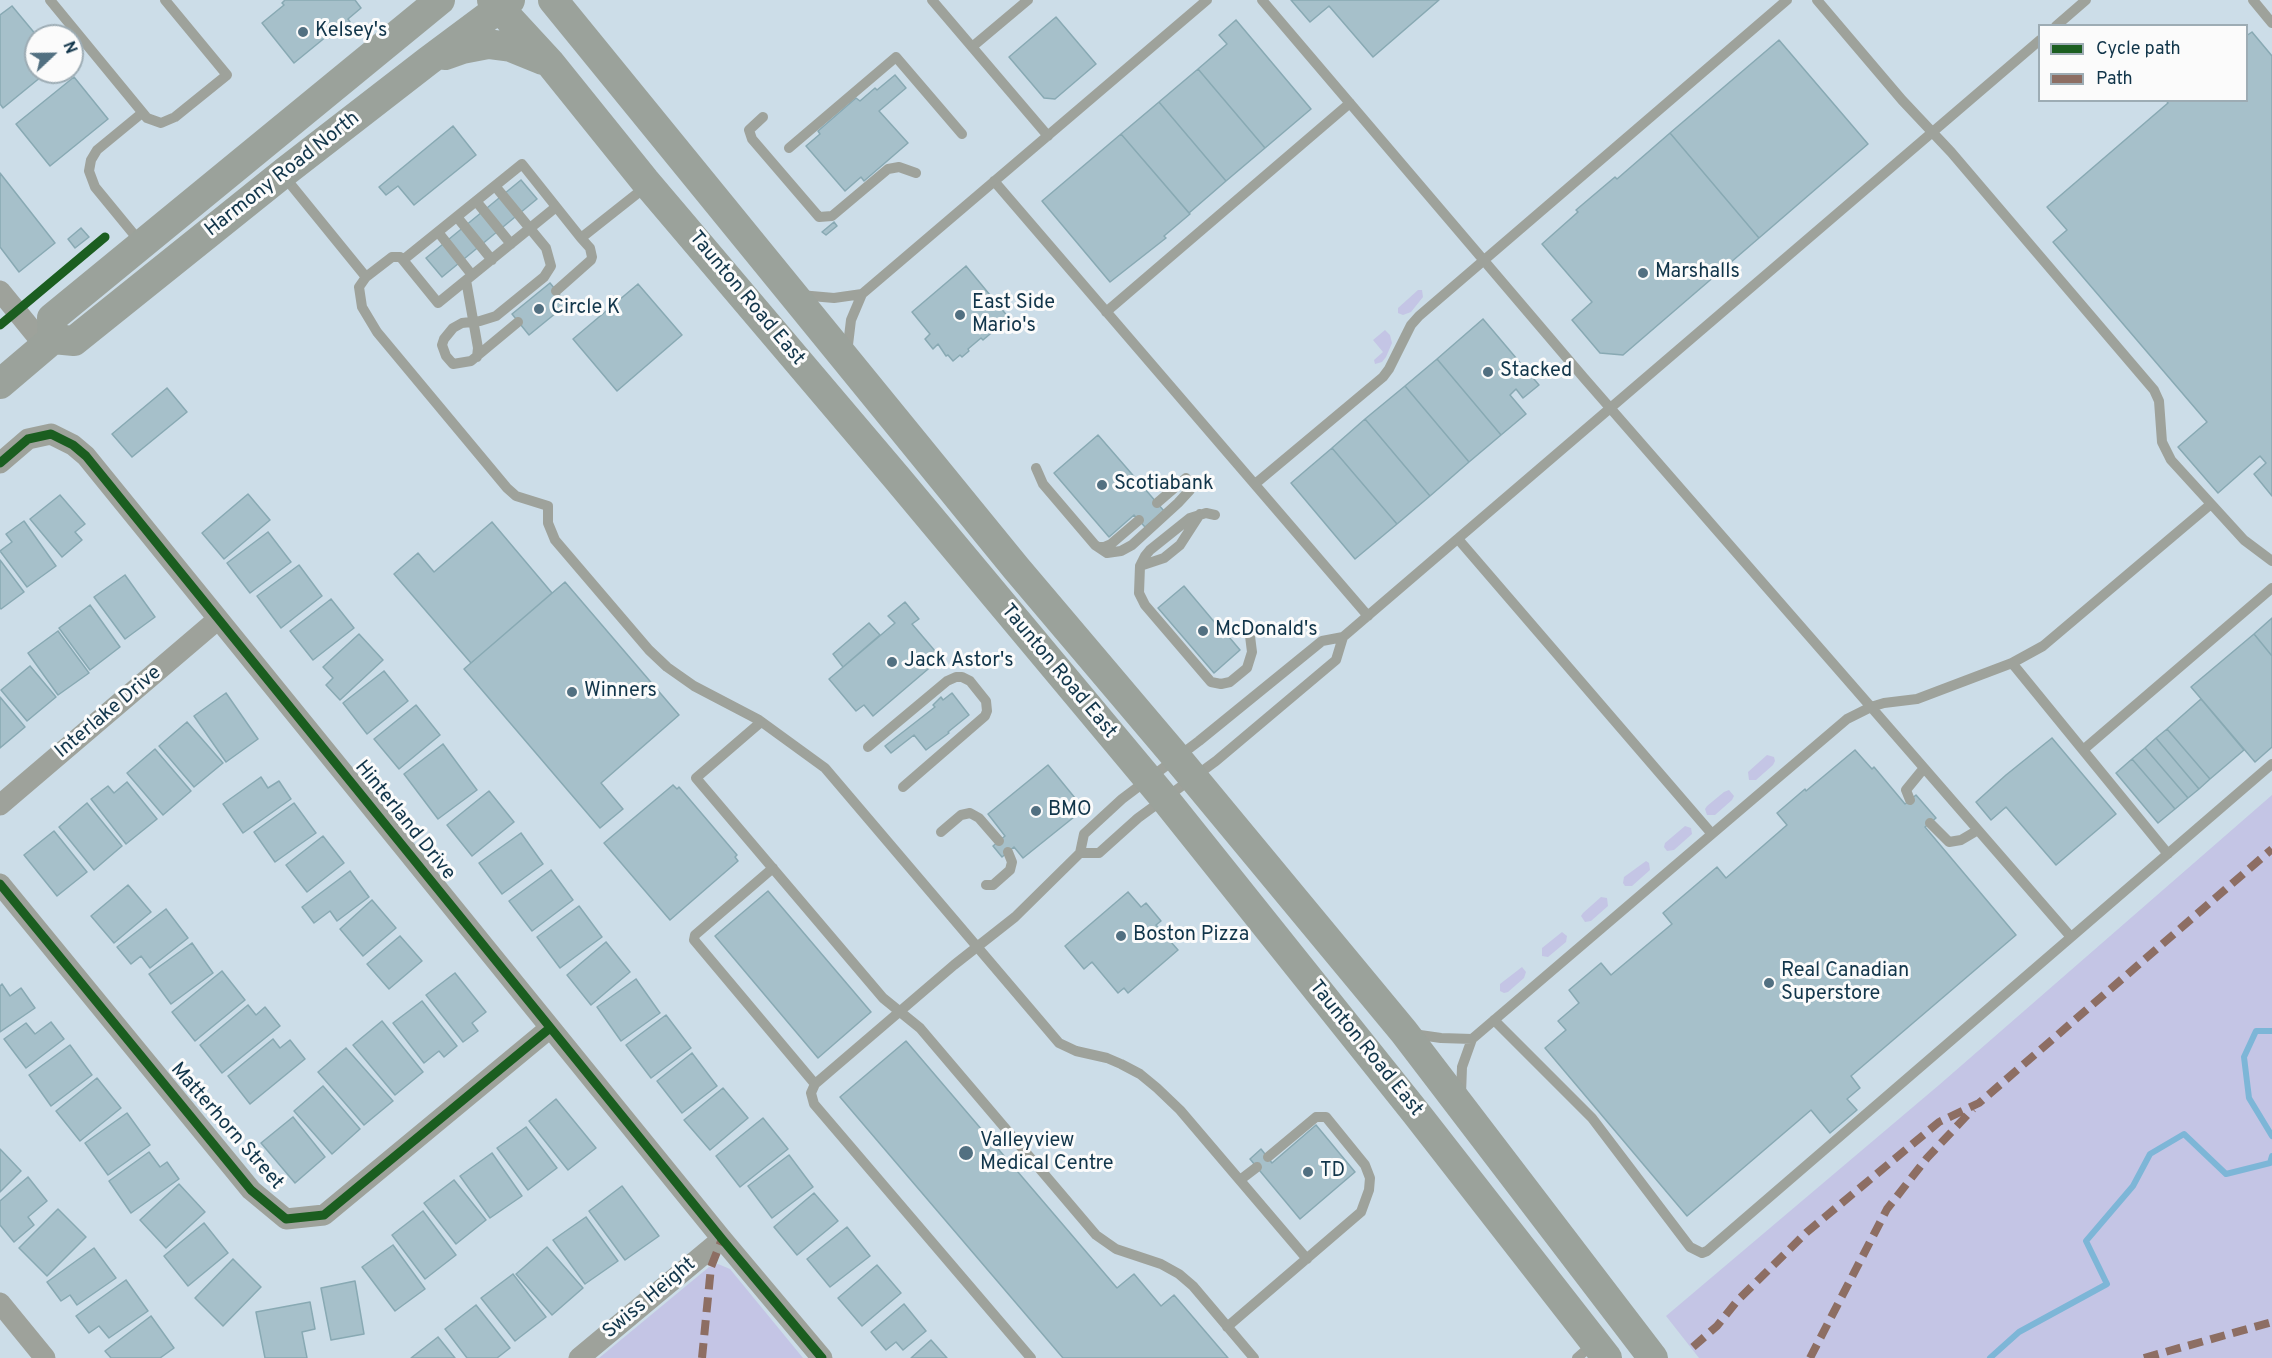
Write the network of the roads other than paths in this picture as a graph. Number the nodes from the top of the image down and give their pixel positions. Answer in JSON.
{"nodes":[{"id":1,"x":50,"y":0,"type":"edge"},
{"id":2,"x":165,"y":0,"type":"edge"},
{"id":3,"x":414,"y":0,"type":"edge"},
{"id":4,"x":440,"y":0,"type":"edge"},
{"id":5,"x":553,"y":0,"type":"edge"},
{"id":6,"x":581,"y":0,"type":"edge"},
{"id":7,"x":933,"y":0,"type":"edge"},
{"id":8,"x":1028,"y":0,"type":"edge"},
{"id":9,"x":1207,"y":0,"type":"edge"},
{"id":10,"x":1262,"y":0,"type":"edge"},
{"id":11,"x":1787,"y":0,"type":"edge"},
{"id":12,"x":1817,"y":0,"type":"edge"},
{"id":13,"x":2086,"y":0,"type":"edge"},
{"id":14,"x":2253,"y":0,"type":"edge"},
{"id":15,"x":500,"y":3,"type":"edge"},
{"id":16,"x":2272,"y":23,"type":"edge"},
{"id":17,"x":2058,"y":24,"type":"edge"},
{"id":18,"x":400,"y":34,"type":"junction"},
{"id":19,"x":2038,"y":42,"type":"edge"},
{"id":20,"x":972,"y":47,"type":"junction"},
{"id":21,"x":601,"y":58,"type":"junction"},
{"id":22,"x":428,"y":61,"type":"junction"},
{"id":23,"x":550,"y":63,"type":"junction"},
{"id":24,"x":1350,"y":103,"type":"junction"},
{"id":25,"x":142,"y":113,"type":"junction"},
{"id":26,"x":763,"y":117,"type":"dead end"},
{"id":27,"x":1932,"y":132,"type":"junction"},
{"id":28,"x":962,"y":134,"type":"dead end"},
{"id":29,"x":1048,"y":136,"type":"junction"},
{"id":30,"x":789,"y":148,"type":"dead end"},
{"id":31,"x":916,"y":173,"type":"dead end"},
{"id":32,"x":283,"y":174,"type":"junction"},
{"id":33,"x":994,"y":181,"type":"junction"},
{"id":34,"x":648,"y":184,"type":"junction"},
{"id":35,"x":495,"y":186,"type":"junction"},
{"id":36,"x":476,"y":201,"type":"junction"},
{"id":37,"x":556,"y":207,"type":"junction"},
{"id":38,"x":457,"y":217,"type":"junction"},
{"id":39,"x":530,"y":229,"type":"junction"},
{"id":40,"x":438,"y":232,"type":"junction"},
{"id":41,"x":581,"y":238,"type":"junction"},
{"id":42,"x":142,"y":244,"type":"junction"},
{"id":43,"x":511,"y":244,"type":"junction"},
{"id":44,"x":1483,"y":259,"type":"junction"},
{"id":45,"x":403,"y":260,"type":"junction"},
{"id":46,"x":492,"y":260,"type":"junction"},
{"id":47,"x":366,"y":277,"type":"junction"},
{"id":48,"x":469,"y":278,"type":"junction"},
{"id":49,"x":0,"y":291,"type":"edge"},
{"id":50,"x":556,"y":291,"type":"dead end"},
{"id":51,"x":794,"y":294,"type":"junction"},
{"id":52,"x":862,"y":294,"type":"junction"},
{"id":53,"x":1106,"y":312,"type":"junction"},
{"id":54,"x":473,"y":321,"type":"junction"},
{"id":55,"x":518,"y":322,"type":"dead end"},
{"id":56,"x":49,"y":343,"type":"junction"},
{"id":57,"x":477,"y":357,"type":"junction"},
{"id":58,"x":847,"y":359,"type":"junction"},
{"id":59,"x":0,"y":384,"type":"edge"},
{"id":60,"x":1611,"y":408,"type":"junction"},
{"id":61,"x":0,"y":463,"type":"edge"},
{"id":62,"x":1036,"y":468,"type":"dead end"},
{"id":63,"x":1255,"y":484,"type":"junction"},
{"id":64,"x":1158,"y":503,"type":"dead end"},
{"id":65,"x":2211,"y":504,"type":"junction"},
{"id":66,"x":1215,"y":515,"type":"dead end"},
{"id":67,"x":1139,"y":520,"type":"dead end"},
{"id":68,"x":1458,"y":539,"type":"junction"},
{"id":69,"x":1098,"y":547,"type":"junction"},
{"id":70,"x":2272,"y":561,"type":"edge"},
{"id":71,"x":2272,"y":588,"type":"edge"},
{"id":72,"x":1368,"y":616,"type":"junction"},
{"id":73,"x":218,"y":620,"type":"junction"},
{"id":74,"x":1250,"y":636,"type":"dead end"},
{"id":75,"x":1343,"y":637,"type":"junction"},
{"id":76,"x":2012,"y":663,"type":"junction"},
{"id":77,"x":1871,"y":707,"type":"junction"},
{"id":78,"x":761,"y":723,"type":"junction"},
{"id":79,"x":868,"y":747,"type":"dead end"},
{"id":80,"x":2083,"y":750,"type":"junction"},
{"id":81,"x":2272,"y":764,"type":"edge"},
{"id":82,"x":1186,"y":768,"type":"junction"},
{"id":83,"x":1924,"y":768,"type":"junction"},
{"id":84,"x":903,"y":787,"type":"dead end"},
{"id":85,"x":1156,"y":789,"type":"junction"},
{"id":86,"x":1910,"y":800,"type":"dead end"},
{"id":87,"x":0,"y":805,"type":"edge"},
{"id":88,"x":1930,"y":823,"type":"dead end"},
{"id":89,"x":1978,"y":830,"type":"junction"},
{"id":90,"x":941,"y":832,"type":"dead end"},
{"id":91,"x":1712,"y":834,"type":"junction"},
{"id":92,"x":999,"y":841,"type":"dead end"},
{"id":93,"x":1008,"y":852,"type":"dead end"},
{"id":94,"x":1080,"y":853,"type":"junction"},
{"id":95,"x":2168,"y":854,"type":"junction"},
{"id":96,"x":773,"y":868,"type":"junction"},
{"id":97,"x":0,"y":884,"type":"edge"},
{"id":98,"x":986,"y":885,"type":"dead end"},
{"id":99,"x":2071,"y":937,"type":"junction"},
{"id":100,"x":977,"y":948,"type":"junction"},
{"id":101,"x":900,"y":1011,"type":"junction"},
{"id":102,"x":1494,"y":1020,"type":"junction"},
{"id":103,"x":550,"y":1028,"type":"junction"},
{"id":104,"x":1404,"y":1032,"type":"junction"},
{"id":105,"x":1472,"y":1039,"type":"junction"},
{"id":106,"x":815,"y":1084,"type":"junction"},
{"id":107,"x":1462,"y":1111,"type":"junction"},
{"id":108,"x":1268,"y":1157,"type":"dead end"},
{"id":109,"x":1257,"y":1167,"type":"dead end"},
{"id":110,"x":1240,"y":1180,"type":"junction"},
{"id":111,"x":722,"y":1239,"type":"junction"},
{"id":112,"x":1307,"y":1259,"type":"junction"},
{"id":113,"x":0,"y":1303,"type":"edge"},
{"id":114,"x":1227,"y":1327,"type":"junction"},
{"id":115,"x":1593,"y":1353,"type":"edge"},
{"id":116,"x":45,"y":1358,"type":"edge"},
{"id":117,"x":579,"y":1358,"type":"edge"},
{"id":118,"x":822,"y":1358,"type":"edge"},
{"id":119,"x":1031,"y":1358,"type":"edge"},
{"id":120,"x":1254,"y":1358,"type":"edge"},
{"id":121,"x":1653,"y":1358,"type":"edge"}],
"edges":[{"from":1,"to":25,"type":"lane"},
{"from":2,"to":25,"type":"lane"},
{"from":3,"to":18,"type":"main road"},
{"from":4,"to":18,"type":"main road","name":"Harmony Road North"},
{"from":5,"to":21,"type":"main road","name":"Taunton Road East"},
{"from":6,"to":21,"type":"main road"},
{"from":7,"to":20,"type":"lane"},
{"from":8,"to":20,"type":"lane"},
{"from":9,"to":29,"type":"lane"},
{"from":10,"to":24,"type":"lane"},
{"from":11,"to":44,"type":"lane"},
{"from":12,"to":27,"type":"lane"},
{"from":13,"to":17,"type":"lane"},
{"from":14,"to":16,"type":"lane"},
{"from":15,"to":22,"type":"main road","name":"Harmony Road North"},
{"from":15,"to":23,"type":"main road","name":"Taunton Road East"},
{"from":18,"to":42,"type":"main road","name":"Harmony Road North"},
{"from":19,"to":27,"type":"lane"},
{"from":20,"to":29,"type":"lane"},
{"from":21,"to":51,"type":"main road","name":"Taunton Road East"},
{"from":22,"to":23,"type":"main road"},
{"from":22,"to":32,"type":"main road","name":"Harmony Road North"},
{"from":23,"to":34,"type":"main road","name":"Taunton Road East"},
{"from":24,"to":44,"type":"lane"},
{"from":24,"to":53,"type":"lane"},
{"from":25,"to":42,"type":"lane"},
{"from":26,"to":31,"type":"lane"},
{"from":27,"to":60,"type":"lane"},
{"from":27,"to":65,"type":"lane"},
{"from":28,"to":30,"type":"lane"},
{"from":29,"to":33,"type":"lane"},
{"from":32,"to":47,"type":"lane"},
{"from":32,"to":56,"type":"main road","name":"Harmony Road North"},
{"from":33,"to":52,"type":"lane"},
{"from":33,"to":53,"type":"lane"},
{"from":34,"to":41,"type":"lane"},
{"from":34,"to":85,"type":"main road","name":"Taunton Road East"},
{"from":35,"to":36,"type":"lane"},
{"from":35,"to":37,"type":"lane"},
{"from":35,"to":39,"type":"lane"},
{"from":36,"to":38,"type":"lane"},
{"from":36,"to":43,"type":"lane"},
{"from":37,"to":39,"type":"lane"},
{"from":37,"to":41,"type":"lane"},
{"from":38,"to":40,"type":"lane"},
{"from":38,"to":46,"type":"lane"},
{"from":39,"to":43,"type":"lane"},
{"from":39,"to":54,"type":"lane"},
{"from":40,"to":45,"type":"lane"},
{"from":40,"to":48,"type":"lane"},
{"from":41,"to":50,"type":"lane"},
{"from":42,"to":56,"type":"main road","name":"Harmony Road North"},
{"from":43,"to":46,"type":"lane"},
{"from":44,"to":60,"type":"lane"},
{"from":44,"to":63,"type":"lane"},
{"from":45,"to":47,"type":"lane"},
{"from":45,"to":48,"type":"lane"},
{"from":46,"to":48,"type":"lane"},
{"from":47,"to":78,"type":"lane"},
{"from":48,"to":54,"type":"lane"},
{"from":49,"to":56,"type":"street"},
{"from":51,"to":52,"type":"lane"},
{"from":51,"to":58,"type":"main road","name":"Taunton Road East"},
{"from":52,"to":58,"type":"lane"},
{"from":53,"to":63,"type":"lane"},
{"from":54,"to":57,"type":"lane"},
{"from":54,"to":57,"type":"lane"},
{"from":55,"to":57,"type":"lane"},
{"from":56,"to":59,"type":"main road"},
{"from":58,"to":82,"type":"main road","name":"Taunton Road East"},
{"from":60,"to":68,"type":"lane"},
{"from":60,"to":77,"type":"lane"},
{"from":61,"to":73,"type":"street","name":"Hinterland Drive"},
{"from":62,"to":69,"type":"lane"},
{"from":63,"to":72,"type":"lane"},
{"from":64,"to":69,"type":"lane"},
{"from":65,"to":70,"type":"lane"},
{"from":65,"to":76,"type":"lane"},
{"from":66,"to":74,"type":"lane"},
{"from":67,"to":69,"type":"lane"},
{"from":68,"to":72,"type":"lane"},
{"from":68,"to":91,"type":"lane"},
{"from":71,"to":80,"type":"lane"},
{"from":72,"to":75,"type":"lane"},
{"from":73,"to":87,"type":"street","name":"Interlake Drive"},
{"from":73,"to":103,"type":"street","name":"Hinterland Drive"},
{"from":75,"to":82,"type":"lane"},
{"from":75,"to":82,"type":"lane"},
{"from":76,"to":77,"type":"lane"},
{"from":76,"to":80,"type":"lane"},
{"from":77,"to":83,"type":"lane"},
{"from":77,"to":91,"type":"lane"},
{"from":78,"to":96,"type":"lane"},
{"from":78,"to":100,"type":"lane"},
{"from":79,"to":84,"type":"lane"},
{"from":80,"to":95,"type":"lane"},
{"from":81,"to":95,"type":"lane"},
{"from":82,"to":85,"type":"lane"},
{"from":82,"to":85,"type":"lane"},
{"from":82,"to":104,"type":"main road","name":"Taunton Road East"},
{"from":83,"to":86,"type":"lane"},
{"from":83,"to":89,"type":"lane"},
{"from":85,"to":94,"type":"lane"},
{"from":85,"to":94,"type":"lane"},
{"from":85,"to":115,"type":"main road","name":"Taunton Road East"},
{"from":88,"to":89,"type":"lane"},
{"from":89,"to":99,"type":"lane"},
{"from":90,"to":92,"type":"lane"},
{"from":91,"to":102,"type":"lane"},
{"from":93,"to":98,"type":"lane"},
{"from":94,"to":100,"type":"lane"},
{"from":95,"to":99,"type":"lane"},
{"from":96,"to":101,"type":"lane"},
{"from":96,"to":106,"type":"lane"},
{"from":97,"to":103,"type":"street","name":"Matterhorn Street"},
{"from":99,"to":102,"type":"lane"},
{"from":100,"to":101,"type":"lane"},
{"from":100,"to":110,"type":"lane"},
{"from":101,"to":106,"type":"lane"},
{"from":101,"to":114,"type":"lane"},
{"from":102,"to":105,"type":"lane"},
{"from":103,"to":111,"type":"street","name":"Hinterland Drive"},
{"from":104,"to":105,"type":"lane"},
{"from":104,"to":107,"type":"main road","name":"Taunton Road East"},
{"from":105,"to":107,"type":"lane"},
{"from":106,"to":119,"type":"lane"},
{"from":107,"to":121,"type":"main road","name":"Taunton Road East"},
{"from":108,"to":112,"type":"lane"},
{"from":109,"to":110,"type":"lane"},
{"from":110,"to":112,"type":"lane"},
{"from":111,"to":117,"type":"street","name":"Swiss Height"},
{"from":111,"to":118,"type":"street","name":"Hinterland Drive"},
{"from":112,"to":114,"type":"lane"},
{"from":113,"to":116,"type":"street"},
{"from":114,"to":120,"type":"lane"}]}
